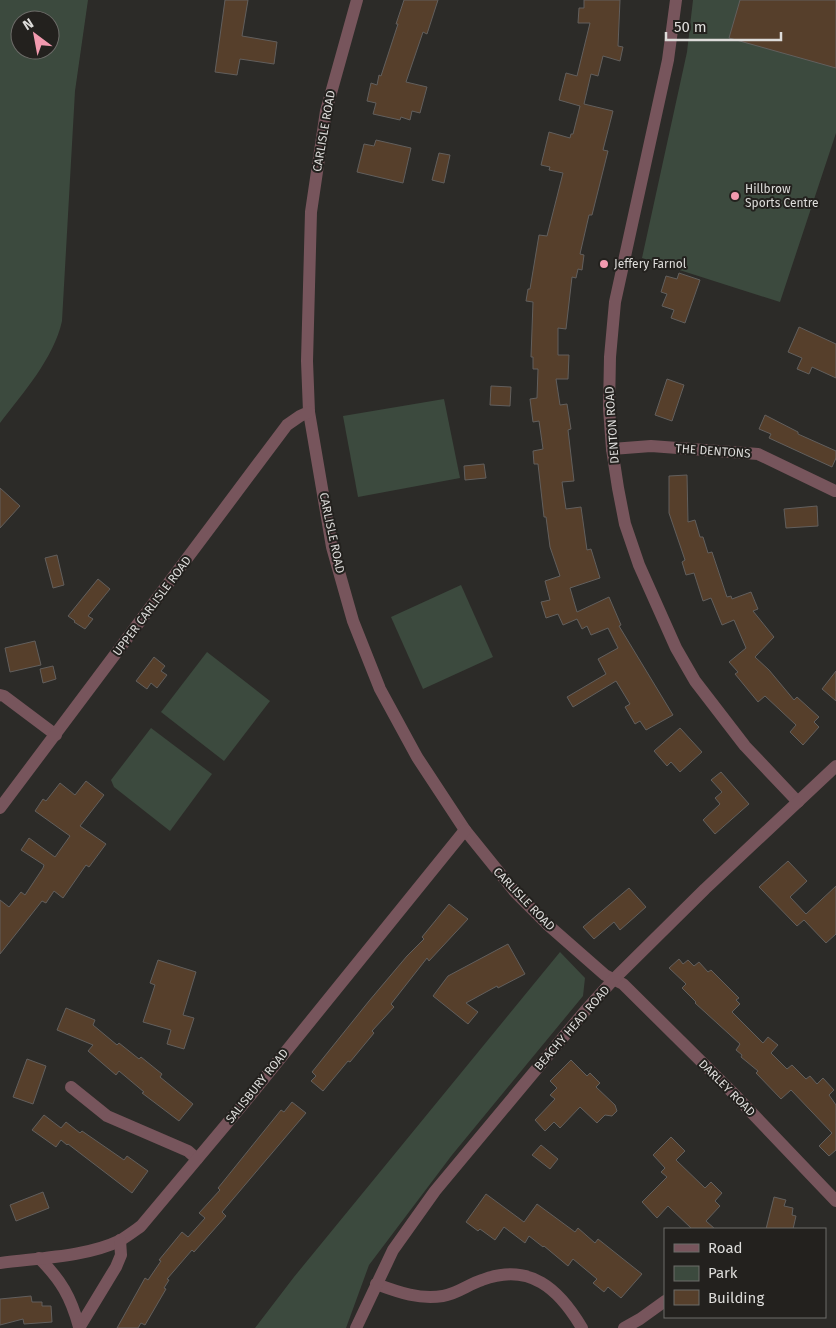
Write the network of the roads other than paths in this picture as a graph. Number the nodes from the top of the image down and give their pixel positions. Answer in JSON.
{"nodes":[{"id":1,"x":357,"y":0,"type":"edge"},
{"id":2,"x":676,"y":0,"type":"edge"},
{"id":3,"x":309,"y":412,"type":"junction"},
{"id":4,"x":612,"y":449,"type":"junction"},
{"id":5,"x":836,"y":494,"type":"edge"},
{"id":6,"x":0,"y":695,"type":"edge"},
{"id":7,"x":56,"y":735,"type":"junction"},
{"id":8,"x":836,"y":766,"type":"edge"},
{"id":9,"x":798,"y":802,"type":"junction"},
{"id":10,"x":0,"y":808,"type":"edge"},
{"id":11,"x":465,"y":830,"type":"junction"},
{"id":12,"x":613,"y":980,"type":"junction"},
{"id":13,"x":71,"y":1087,"type":"dead end"},
{"id":14,"x":197,"y":1159,"type":"junction"},
{"id":15,"x":836,"y":1201,"type":"edge"},
{"id":16,"x":120,"y":1240,"type":"junction"},
{"id":17,"x":39,"y":1258,"type":"junction"},
{"id":18,"x":0,"y":1263,"type":"edge"},
{"id":19,"x":376,"y":1284,"type":"junction"},
{"id":20,"x":664,"y":1303,"type":"edge"},
{"id":21,"x":79,"y":1328,"type":"edge"},
{"id":22,"x":356,"y":1328,"type":"edge"},
{"id":23,"x":582,"y":1328,"type":"edge"},
{"id":24,"x":624,"y":1328,"type":"edge"}],
"edges":[{"from":1,"to":3,"type":"street","name":"CARLISLE ROAD"},
{"from":2,"to":4,"type":"street","name":"DENTON ROAD"},
{"from":3,"to":7,"type":"street","name":"UPPER CARLISLE ROAD"},
{"from":3,"to":11,"type":"street","name":"CARLISLE ROAD"},
{"from":4,"to":5,"type":"street","name":"THE DENTONS"},
{"from":4,"to":9,"type":"street","name":"DENTON ROAD"},
{"from":6,"to":7,"type":"street"},
{"from":7,"to":10,"type":"street","name":"UPPER CARLISLE ROAD"},
{"from":8,"to":9,"type":"street","name":"BEACHY HEAD ROAD"},
{"from":9,"to":12,"type":"street","name":"BEACHY HEAD ROAD"},
{"from":11,"to":12,"type":"street","name":"CARLISLE ROAD"},
{"from":11,"to":14,"type":"street","name":"SALISBURY ROAD"},
{"from":12,"to":15,"type":"street","name":"DARLEY ROAD"},
{"from":12,"to":19,"type":"street","name":"BEACHY HEAD ROAD"},
{"from":13,"to":14,"type":"street"},
{"from":14,"to":16,"type":"street","name":"SALISBURY ROAD"},
{"from":16,"to":17,"type":"street","name":"SALISBURY ROAD"},
{"from":16,"to":21,"type":"street"},
{"from":17,"to":18,"type":"street","name":"SALISBURY ROAD"},
{"from":17,"to":21,"type":"street"},
{"from":19,"to":22,"type":"street","name":"BEACHY HEAD ROAD"},
{"from":19,"to":23,"type":"street"},
{"from":20,"to":24,"type":"street"}]}
